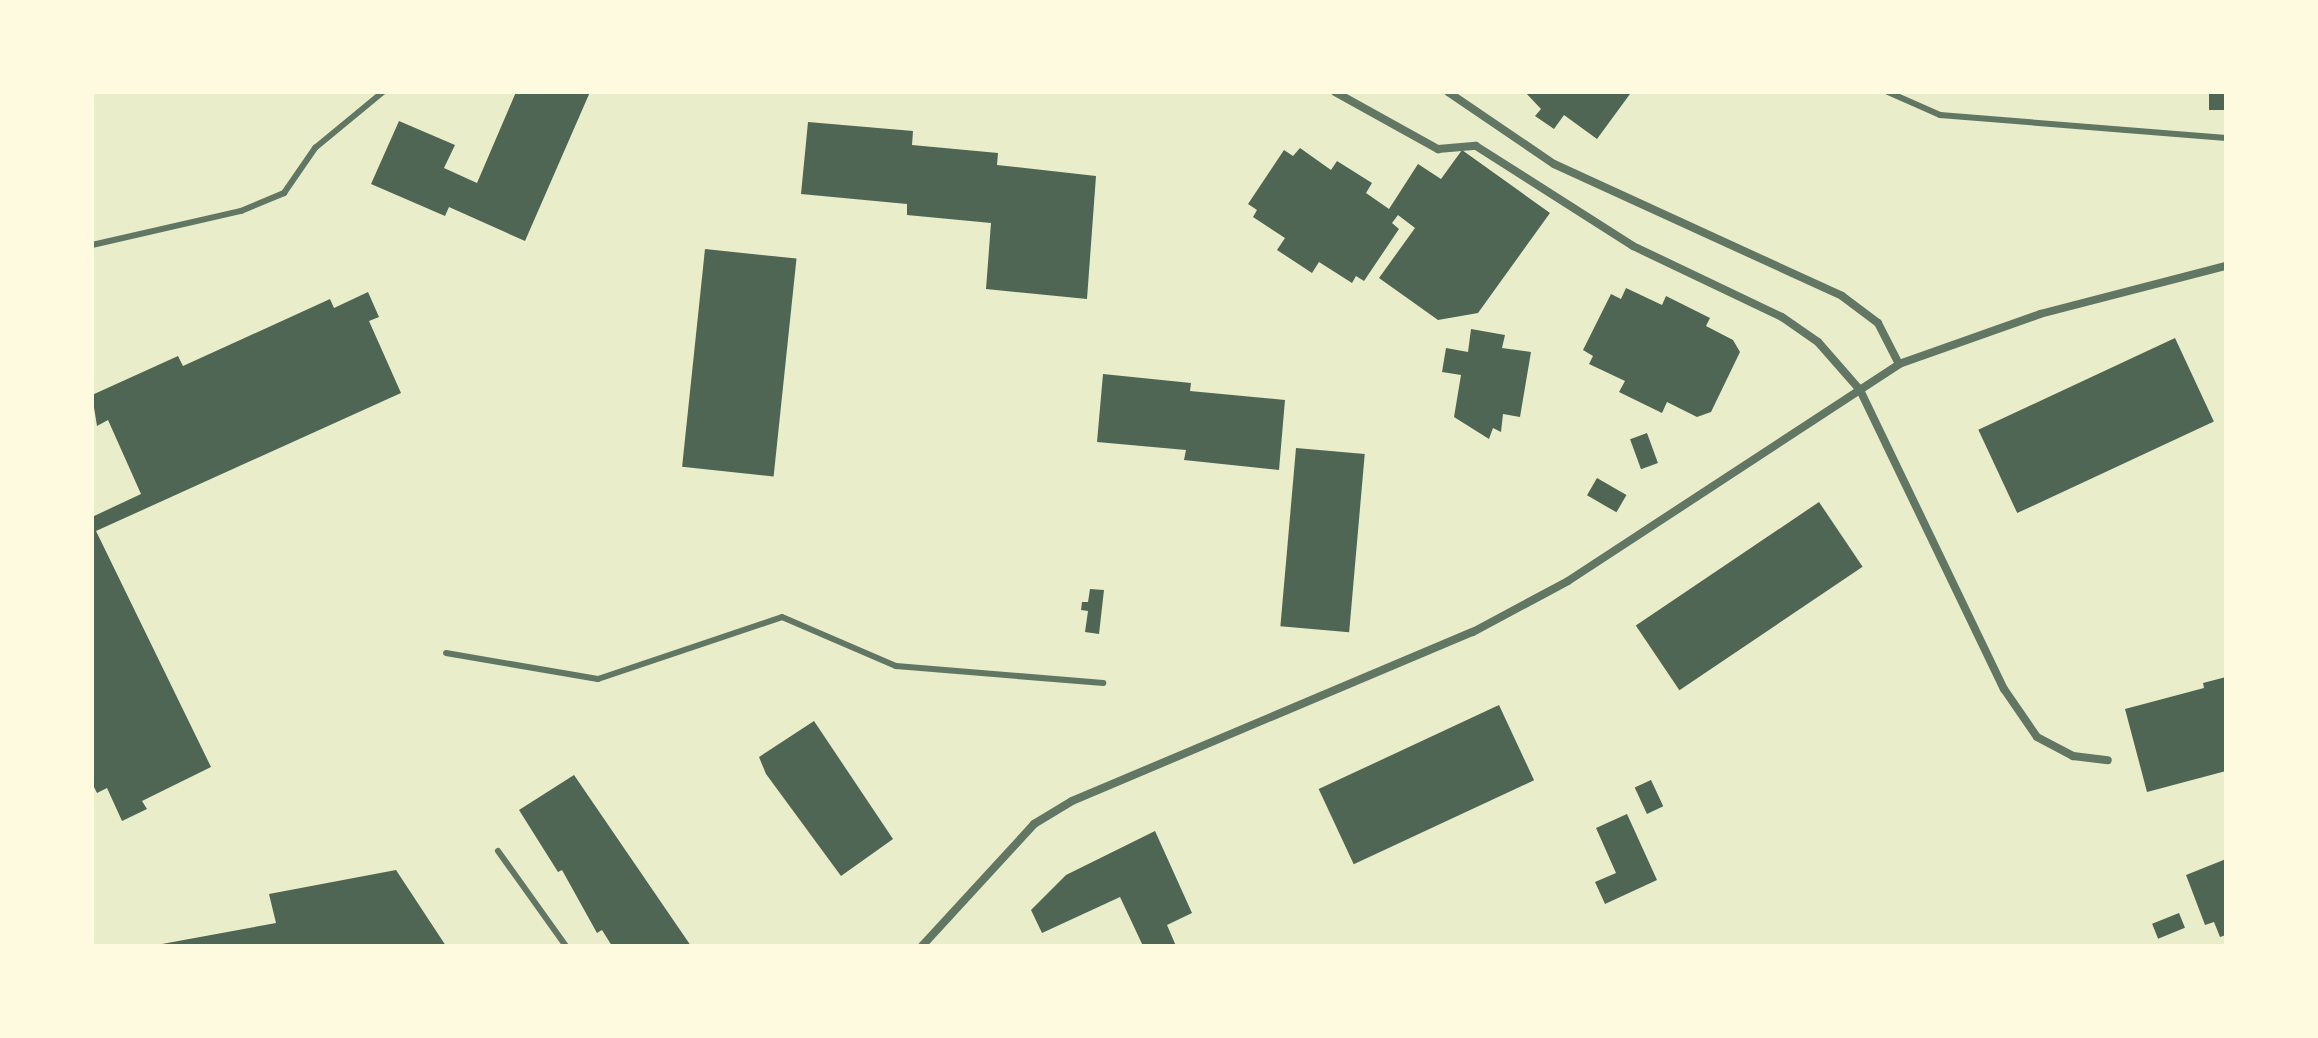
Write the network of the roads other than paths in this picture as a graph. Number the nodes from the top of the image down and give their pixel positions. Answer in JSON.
{"nodes":[{"id":1,"x":383,"y":92,"type":"edge"},
{"id":2,"x":1335,"y":92,"type":"edge"},
{"id":3,"x":1448,"y":92,"type":"edge"},
{"id":4,"x":1888,"y":92,"type":"edge"},
{"id":5,"x":2226,"y":138,"type":"edge"},
{"id":6,"x":92,"y":245,"type":"edge"},
{"id":7,"x":2226,"y":266,"type":"edge"},
{"id":8,"x":1899,"y":364,"type":"junction"},
{"id":9,"x":1860,"y":390,"type":"junction"},
{"id":10,"x":446,"y":653,"type":"dead end"},
{"id":11,"x":1103,"y":683,"type":"dead end"},
{"id":12,"x":2108,"y":760,"type":"dead end"},
{"id":13,"x":498,"y":851,"type":"dead end"},
{"id":14,"x":566,"y":946,"type":"edge"},
{"id":15,"x":922,"y":946,"type":"edge"}],
"edges":[{"from":1,"to":6,"type":"lane"},
{"from":2,"to":9,"type":"street"},
{"from":3,"to":8,"type":"street"},
{"from":4,"to":5,"type":"lane"},
{"from":7,"to":8,"type":"street"},
{"from":8,"to":9,"type":"street"},
{"from":9,"to":12,"type":"street"},
{"from":9,"to":15,"type":"street"},
{"from":10,"to":11,"type":"lane"},
{"from":13,"to":14,"type":"lane"}]}
